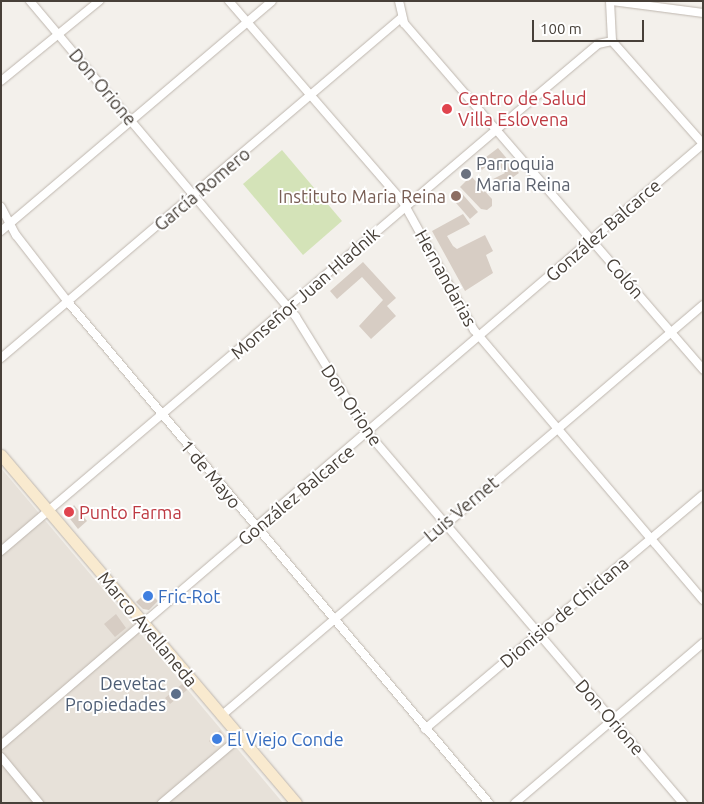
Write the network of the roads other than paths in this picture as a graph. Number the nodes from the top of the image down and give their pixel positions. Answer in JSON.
{"nodes":[{"id":1,"x":30,"y":1,"type":"edge"},
{"id":2,"x":99,"y":1,"type":"edge"},
{"id":3,"x":228,"y":1,"type":"edge"},
{"id":4,"x":272,"y":1,"type":"edge"},
{"id":5,"x":399,"y":1,"type":"edge"},
{"id":6,"x":611,"y":1,"type":"edge"},
{"id":7,"x":618,"y":1,"type":"edge"},
{"id":8,"x":703,"y":13,"type":"edge"},
{"id":9,"x":401,"y":18,"type":"junction"},
{"id":10,"x":246,"y":23,"type":"junction"},
{"id":11,"x":58,"y":34,"type":"junction"},
{"id":12,"x":612,"y":41,"type":"junction"},
{"id":13,"x":1,"y":81,"type":"edge"},
{"id":14,"x":312,"y":96,"type":"junction"},
{"id":15,"x":131,"y":122,"type":"junction"},
{"id":16,"x":496,"y":130,"type":"junction"},
{"id":17,"x":703,"y":144,"type":"edge"},
{"id":18,"x":194,"y":195,"type":"junction"},
{"id":19,"x":405,"y":206,"type":"junction"},
{"id":20,"x":1,"y":207,"type":"edge"},
{"id":21,"x":11,"y":223,"type":"junction"},
{"id":22,"x":1,"y":231,"type":"edge"},
{"id":23,"x":591,"y":240,"type":"junction"},
{"id":24,"x":68,"y":302,"type":"junction"},
{"id":25,"x":703,"y":305,"type":"edge"},
{"id":26,"x":289,"y":309,"type":"junction"},
{"id":27,"x":671,"y":332,"type":"junction"},
{"id":28,"x":480,"y":336,"type":"junction"},
{"id":29,"x":1,"y":358,"type":"edge"},
{"id":30,"x":703,"y":370,"type":"edge"},
{"id":31,"x":163,"y":415,"type":"junction"},
{"id":32,"x":558,"y":427,"type":"junction"},
{"id":33,"x":368,"y":433,"type":"junction"},
{"id":34,"x":1,"y":455,"type":"edge"},
{"id":35,"x":703,"y":495,"type":"edge"},
{"id":36,"x":49,"y":511,"type":"junction"},
{"id":37,"x":444,"y":524,"type":"junction"},
{"id":38,"x":256,"y":529,"type":"junction"},
{"id":39,"x":651,"y":538,"type":"junction"},
{"id":40,"x":1,"y":551,"type":"edge"},
{"id":41,"x":703,"y":600,"type":"edge"},
{"id":42,"x":332,"y":619,"type":"junction"},
{"id":43,"x":144,"y":624,"type":"junction"},
{"id":44,"x":538,"y":634,"type":"junction"},
{"id":45,"x":703,"y":643,"type":"edge"},
{"id":46,"x":221,"y":716,"type":"junction"},
{"id":47,"x":612,"y":721,"type":"junction"},
{"id":48,"x":425,"y":729,"type":"junction"},
{"id":49,"x":240,"y":737,"type":"junction"},
{"id":50,"x":1,"y":745,"type":"edge"},
{"id":51,"x":1,"y":757,"type":"edge"},
{"id":52,"x":164,"y":802,"type":"edge"},
{"id":53,"x":39,"y":803,"type":"edge"},
{"id":54,"x":296,"y":803,"type":"edge"},
{"id":55,"x":489,"y":803,"type":"edge"},
{"id":56,"x":515,"y":803,"type":"edge"},
{"id":57,"x":683,"y":803,"type":"edge"}],
"edges":[{"from":1,"to":11,"type":"street","name":"Don Orione"},
{"from":2,"to":11,"type":"street"},
{"from":3,"to":10,"type":"street","name":"Hernandarias"},
{"from":4,"to":10,"type":"street"},
{"from":5,"to":9,"type":"street"},
{"from":6,"to":7,"type":"street"},
{"from":6,"to":12,"type":"street"},
{"from":7,"to":8,"type":"street"},
{"from":9,"to":14,"type":"street","name":"García Romero"},
{"from":9,"to":16,"type":"street","name":"Colón"},
{"from":10,"to":14,"type":"street","name":"Hernandarias"},
{"from":10,"to":15,"type":"street"},
{"from":11,"to":13,"type":"street"},
{"from":11,"to":15,"type":"street","name":"Don Orione"},
{"from":12,"to":16,"type":"street","name":"Monseñor Juan Hladnik"},
{"from":12,"to":17,"type":"street"},
{"from":14,"to":18,"type":"street","name":"García Romero"},
{"from":14,"to":19,"type":"street","name":"Hernandarias"},
{"from":15,"to":18,"type":"street","name":"Don Orione"},
{"from":15,"to":21,"type":"street"},
{"from":16,"to":19,"type":"street","name":"Monseñor Juan Hladnik"},
{"from":16,"to":23,"type":"street","name":"Colón"},
{"from":17,"to":23,"type":"street","name":"González Balcarce"},
{"from":18,"to":24,"type":"street","name":"García Romero"},
{"from":18,"to":26,"type":"street","name":"Don Orione"},
{"from":19,"to":26,"type":"street","name":"Monseñor Juan Hladnik"},
{"from":19,"to":28,"type":"street","name":"Hernandarias"},
{"from":20,"to":21,"type":"street","name":"1 de Mayo"},
{"from":21,"to":22,"type":"street"},
{"from":21,"to":24,"type":"street","name":"1 de Mayo"},
{"from":23,"to":27,"type":"street","name":"Colón"},
{"from":23,"to":28,"type":"street","name":"González Balcarce"},
{"from":24,"to":29,"type":"street","name":"García Romero"},
{"from":24,"to":31,"type":"street","name":"1 de Mayo"},
{"from":25,"to":27,"type":"street","name":"Luis Vernet"},
{"from":26,"to":31,"type":"street","name":"Monseñor Juan Hladnik"},
{"from":26,"to":33,"type":"street","name":"Don Orione"},
{"from":27,"to":30,"type":"street","name":"Colón"},
{"from":27,"to":32,"type":"street","name":"Luis Vernet"},
{"from":28,"to":32,"type":"street","name":"Hernandarias"},
{"from":28,"to":33,"type":"street","name":"González Balcarce"},
{"from":31,"to":36,"type":"street","name":"Monseñor Juan Hladnik"},
{"from":31,"to":38,"type":"street","name":"1 de Mayo"},
{"from":32,"to":37,"type":"street","name":"Luis Vernet"},
{"from":32,"to":39,"type":"street","name":"Hernandarias"},
{"from":33,"to":37,"type":"street","name":"Don Orione"},
{"from":33,"to":38,"type":"street","name":"González Balcarce"},
{"from":34,"to":36,"type":"street","name":"Marco Avellaneda"},
{"from":35,"to":39,"type":"street","name":"Dionisio de Chiclana"},
{"from":36,"to":40,"type":"street","name":"Monseñor Juan Hladnik"},
{"from":36,"to":43,"type":"street","name":"Marco Avellaneda"},
{"from":37,"to":42,"type":"street","name":"Luis Vernet"},
{"from":37,"to":44,"type":"street","name":"Don Orione"},
{"from":38,"to":42,"type":"street","name":"1 de Mayo"},
{"from":38,"to":43,"type":"street","name":"González Balcarce"},
{"from":39,"to":41,"type":"street","name":"Hernandarias"},
{"from":39,"to":44,"type":"street","name":"Dionisio de Chiclana"},
{"from":42,"to":46,"type":"street","name":"Luis Vernet"},
{"from":42,"to":48,"type":"street","name":"1 de Mayo"},
{"from":43,"to":46,"type":"street","name":"Marco Avellaneda"},
{"from":43,"to":50,"type":"street","name":"González Balcarce"},
{"from":44,"to":47,"type":"street","name":"Don Orione"},
{"from":44,"to":48,"type":"street","name":"Dionisio de Chiclana"},
{"from":45,"to":47,"type":"street"},
{"from":46,"to":49,"type":"street","name":"Marco Avellaneda"},
{"from":47,"to":56,"type":"street"},
{"from":47,"to":57,"type":"street","name":"Don Orione"},
{"from":48,"to":55,"type":"street","name":"1 de Mayo"},
{"from":49,"to":52,"type":"street"},
{"from":49,"to":54,"type":"street","name":"Marco Avellaneda"},
{"from":51,"to":53,"type":"street"}]}
